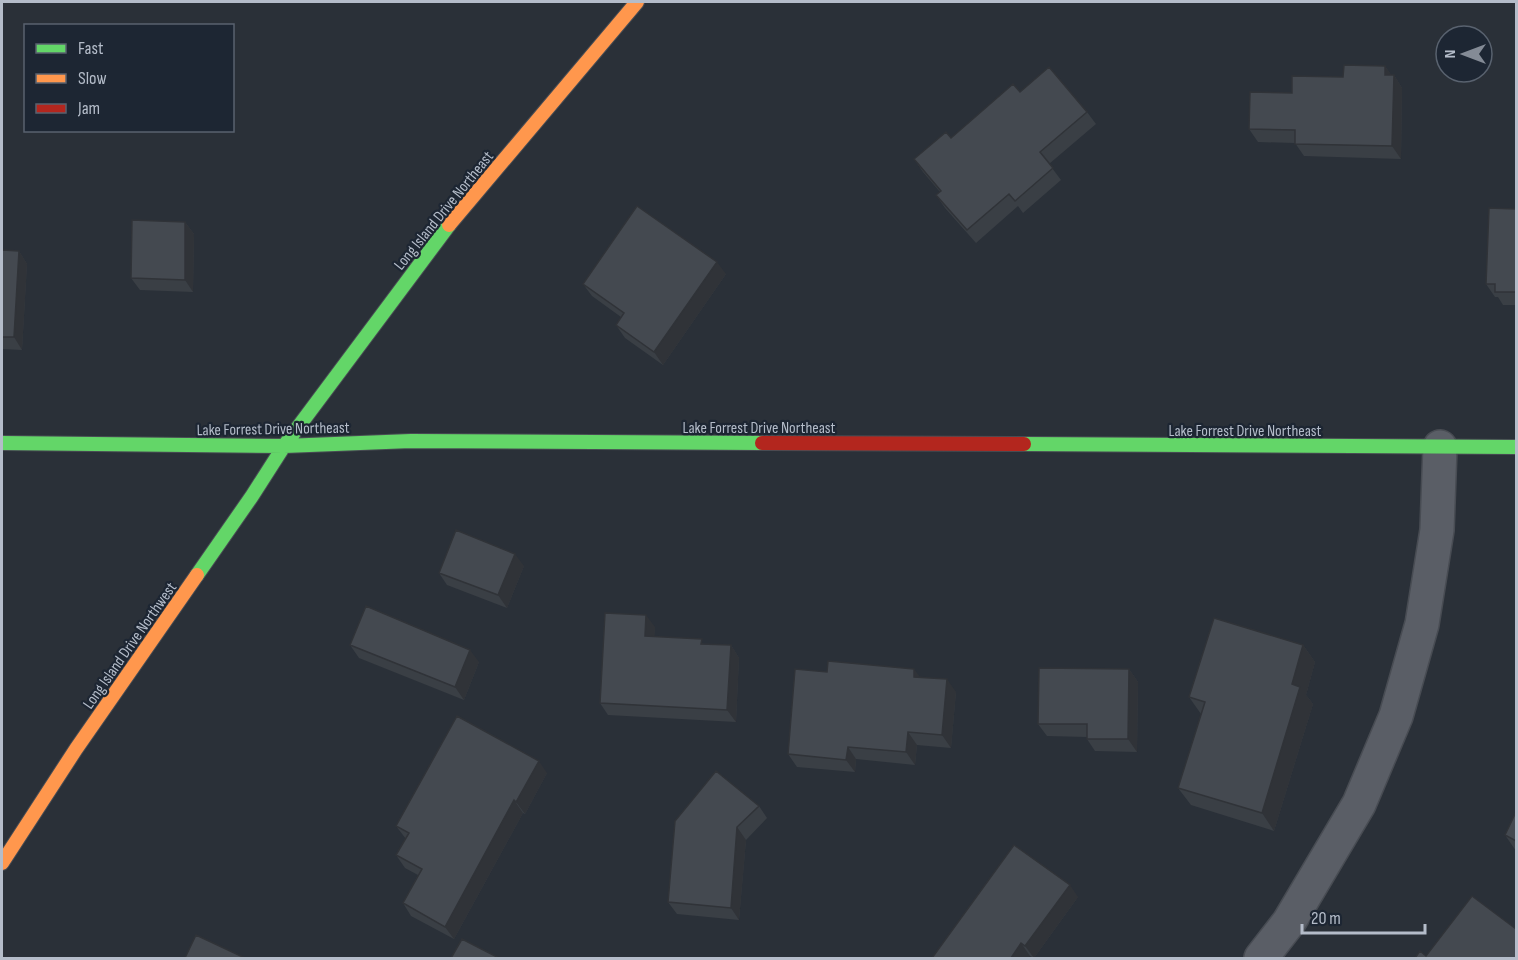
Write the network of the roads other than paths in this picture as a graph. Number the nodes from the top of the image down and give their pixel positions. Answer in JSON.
{"nodes":[{"id":1,"x":637,"y":2,"type":"edge"},
{"id":2,"x":2,"y":443,"type":"edge"},
{"id":3,"x":284,"y":446,"type":"junction"},
{"id":4,"x":1440,"y":447,"type":"junction"},
{"id":5,"x":1516,"y":447,"type":"edge"},
{"id":6,"x":2,"y":863,"type":"edge"},
{"id":7,"x":1261,"y":958,"type":"edge"}],
"edges":[{"from":1,"to":3,"type":"street","name":"Long Island Drive Northeast"},
{"from":2,"to":3,"type":"street","name":"Lake Forrest Drive Northeast"},
{"from":3,"to":4,"type":"street","name":"Lake Forrest Drive Northeast"},
{"from":3,"to":6,"type":"street","name":"Long Island Drive Northwest"},
{"from":4,"to":5,"type":"street","name":"Lake Forrest Drive Northeast"},
{"from":4,"to":7,"type":"street"}]}
